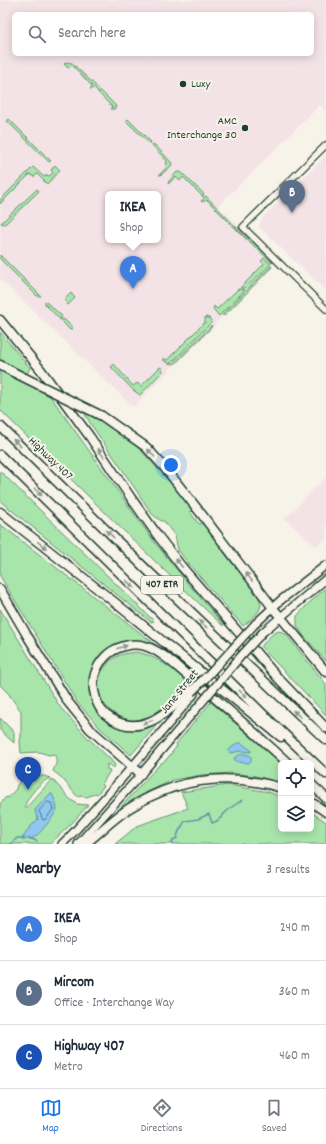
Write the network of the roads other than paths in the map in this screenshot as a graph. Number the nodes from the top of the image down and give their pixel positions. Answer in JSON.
{"nodes":[{"id":1,"x":326,"y":145,"type":"edge"},
{"id":2,"x":326,"y":309,"type":"edge"},
{"id":3,"x":0,"y":320,"type":"edge"},
{"id":4,"x":0,"y":365,"type":"edge"},
{"id":5,"x":0,"y":426,"type":"edge"},
{"id":6,"x":0,"y":455,"type":"edge"},
{"id":7,"x":0,"y":512,"type":"edge"},
{"id":8,"x":326,"y":565,"type":"edge"},
{"id":9,"x":325,"y":580,"type":"edge"},
{"id":10,"x":0,"y":589,"type":"edge"},
{"id":11,"x":273,"y":608,"type":"junction"},
{"id":12,"x":280,"y":617,"type":"junction"},
{"id":13,"x":326,"y":672,"type":"edge"},
{"id":14,"x":205,"y":678,"type":"joint"},
{"id":15,"x":192,"y":693,"type":"junction"},
{"id":16,"x":326,"y":728,"type":"edge"},
{"id":17,"x":326,"y":740,"type":"edge"},
{"id":18,"x":285,"y":760,"type":"edge"},
{"id":19,"x":132,"y":767,"type":"junction"},
{"id":20,"x":324,"y":772,"type":"edge"},
{"id":21,"x":141,"y":774,"type":"junction"},
{"id":22,"x":278,"y":787,"type":"edge"},
{"id":23,"x":314,"y":787,"type":"edge"},
{"id":24,"x":326,"y":798,"type":"edge"},
{"id":25,"x":314,"y":804,"type":"edge"},
{"id":26,"x":326,"y":812,"type":"edge"},
{"id":27,"x":62,"y":844,"type":"edge"},
{"id":28,"x":78,"y":844,"type":"edge"},
{"id":29,"x":85,"y":844,"type":"edge"}],
"edges":[{"from":1,"to":2,"type":"street"},
{"from":16,"to":3,"type":"highway","one_way":true},
{"from":11,"to":4,"type":"highway","one_way":true,"bridge":true},
{"from":17,"to":5,"type":"highway","name":"Highway 407","number":"407 ETR","one_way":true},
{"from":6,"to":20,"type":"highway","number":"407 ETR","one_way":true},
{"from":7,"to":20,"type":"highway","one_way":true},
{"from":8,"to":11,"type":"main road","name":"Jane Street"},
{"from":9,"to":12,"type":"main road","name":"Jane Street"},
{"from":10,"to":19,"type":"highway"},
{"from":11,"to":12,"type":"highway"},
{"from":11,"to":14,"type":"main road","name":"Jane Street","bridge":true},
{"from":12,"to":13,"type":"highway"},
{"from":12,"to":21,"type":"main road","name":"Jane Street","bridge":true},
{"from":14,"to":15,"type":"highway","bridge":true},
{"from":15,"to":18,"type":"highway","one_way":true},
{"from":15,"to":19,"type":"main road","name":"Jane Street"},
{"from":19,"to":21,"type":"highway"},
{"from":19,"to":27,"type":"main road","name":"Jane Street"},
{"from":21,"to":28,"type":"main road","name":"Jane Street"},
{"from":22,"to":29,"type":"highway"},
{"from":23,"to":24,"type":"highway"},
{"from":25,"to":26,"type":"highway"}]}
